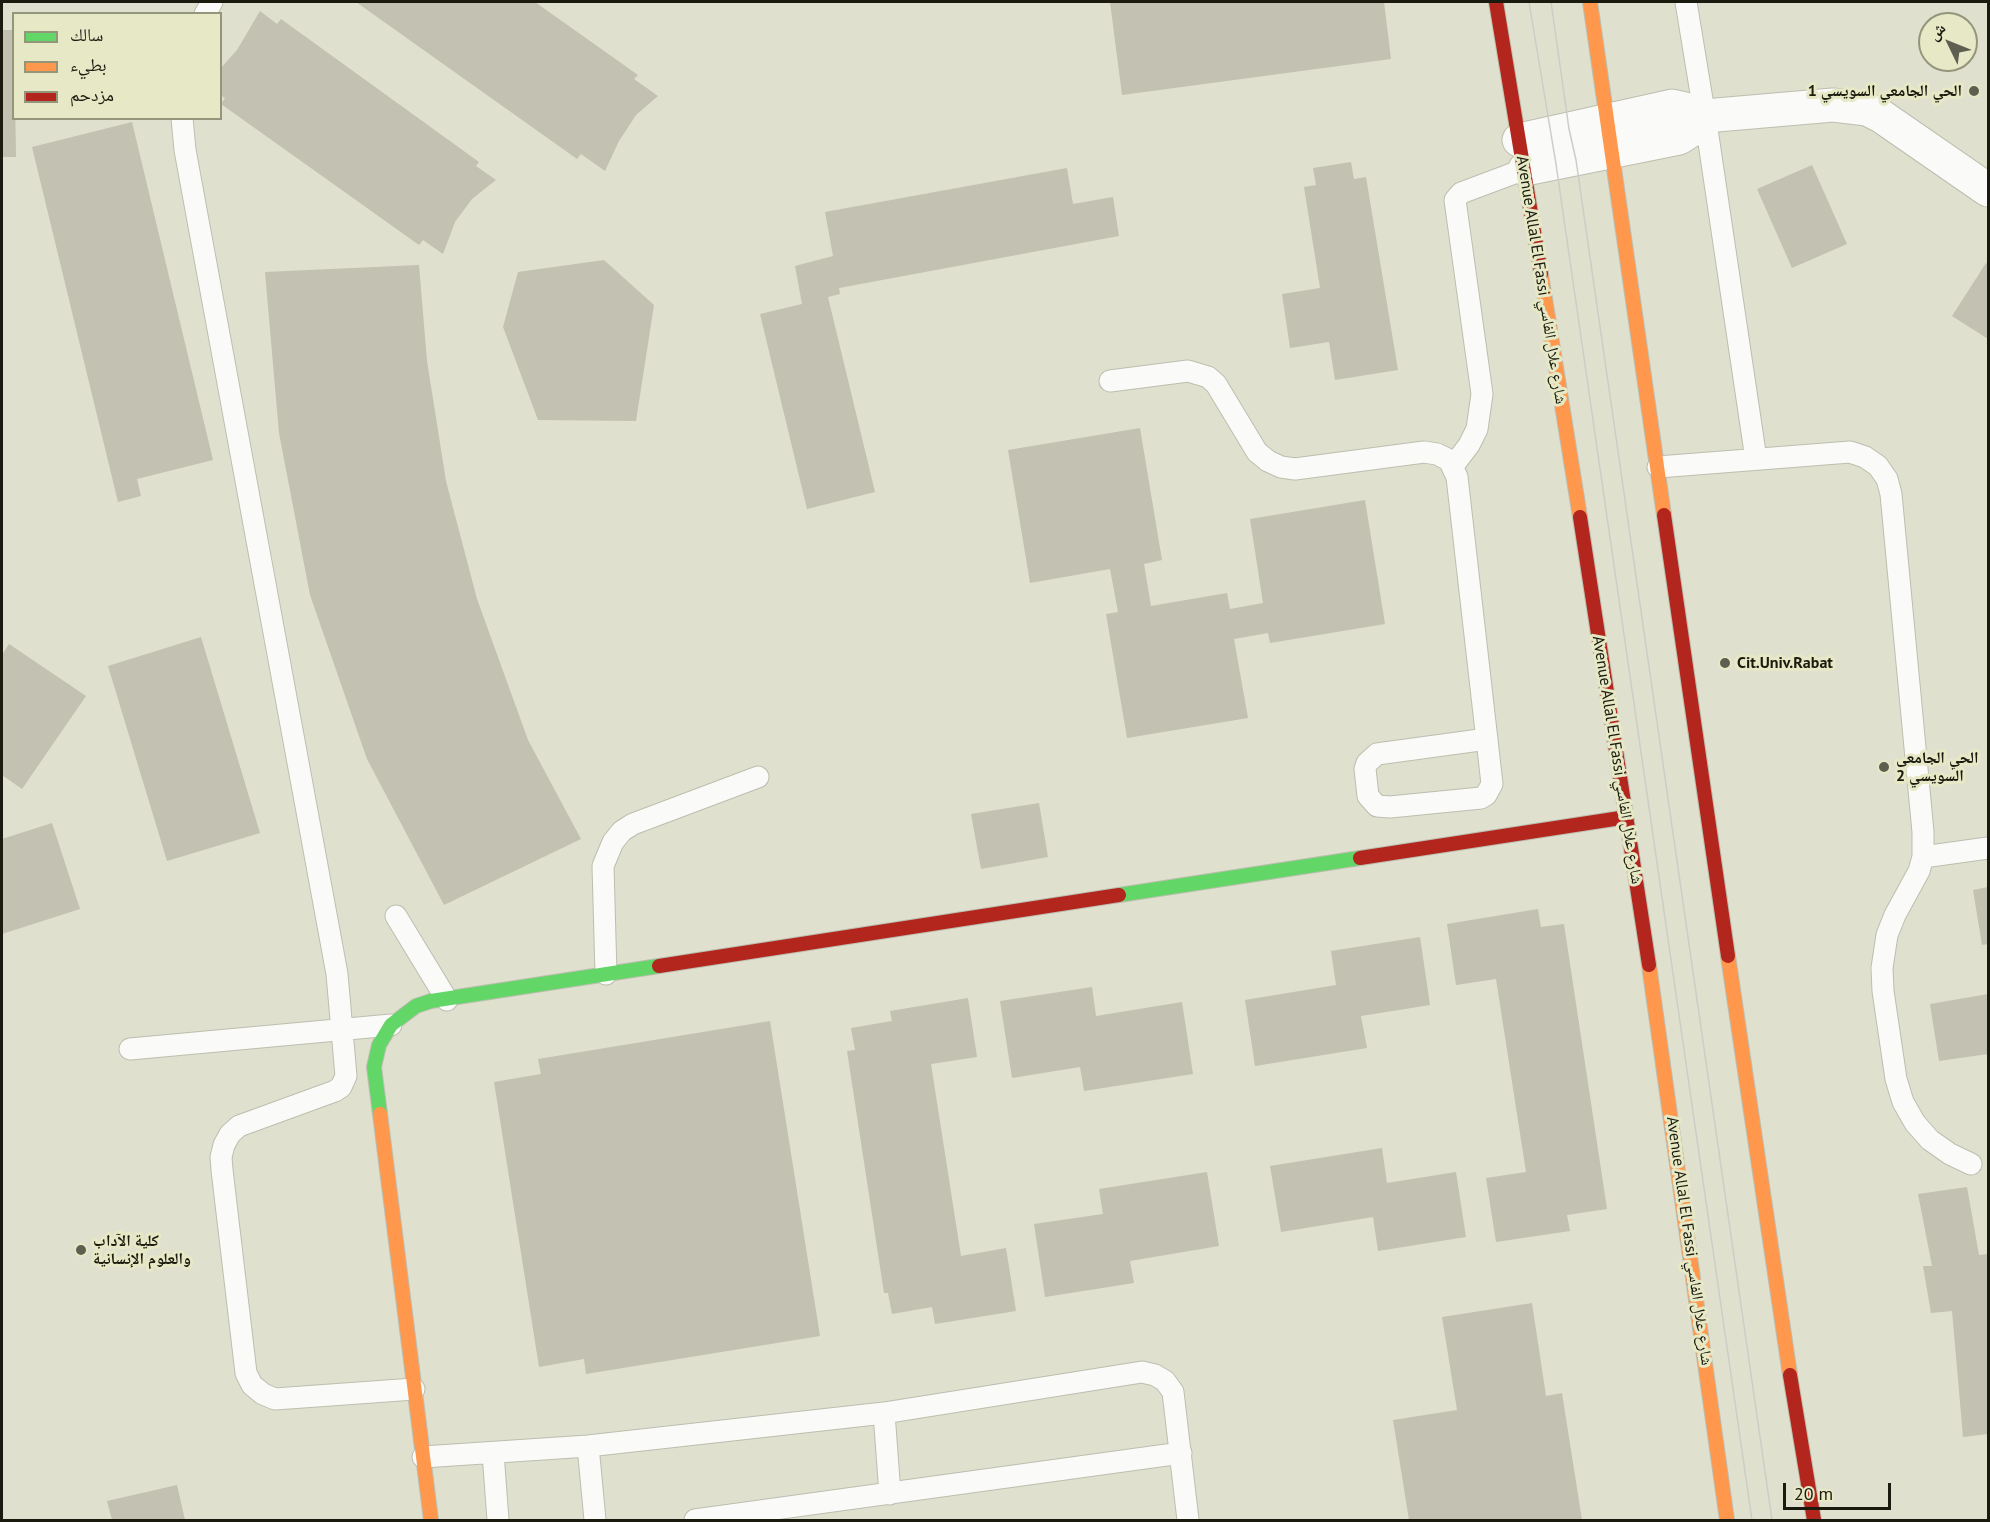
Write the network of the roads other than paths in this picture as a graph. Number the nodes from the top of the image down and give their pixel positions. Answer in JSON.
{"nodes":[{"id":1,"x":1496,"y":2,"type":"edge"},
{"id":2,"x":1590,"y":2,"type":"edge"},
{"id":3,"x":1686,"y":2,"type":"edge"},
{"id":4,"x":1705,"y":116,"type":"junction"},
{"id":5,"x":182,"y":120,"type":"edge"},
{"id":6,"x":1606,"y":121,"type":"junction"},
{"id":7,"x":1522,"y":154,"type":"junction"},
{"id":8,"x":1610,"y":154,"type":"junction"},
{"id":9,"x":1989,"y":190,"type":"edge"},
{"id":10,"x":1110,"y":381,"type":"dead end"},
{"id":11,"x":1756,"y":459,"type":"junction"},
{"id":12,"x":1453,"y":466,"type":"junction"},
{"id":13,"x":1658,"y":467,"type":"junction"},
{"id":14,"x":1487,"y":739,"type":"junction"},
{"id":15,"x":758,"y":777,"type":"dead end"},
{"id":16,"x":1626,"y":817,"type":"junction"},
{"id":17,"x":1989,"y":848,"type":"edge"},
{"id":18,"x":1923,"y":857,"type":"junction"},
{"id":19,"x":396,"y":916,"type":"dead end"},
{"id":20,"x":606,"y":974,"type":"junction"},
{"id":21,"x":447,"y":1000,"type":"junction"},
{"id":22,"x":391,"y":1026,"type":"junction"},
{"id":23,"x":343,"y":1031,"type":"junction"},
{"id":24,"x":130,"y":1049,"type":"dead end"},
{"id":25,"x":1971,"y":1164,"type":"dead end"},
{"id":26,"x":414,"y":1389,"type":"junction"},
{"id":27,"x":884,"y":1413,"type":"junction"},
{"id":28,"x":588,"y":1446,"type":"junction"},
{"id":29,"x":493,"y":1453,"type":"junction"},
{"id":30,"x":1181,"y":1453,"type":"junction"},
{"id":31,"x":423,"y":1457,"type":"junction"},
{"id":32,"x":890,"y":1494,"type":"junction"},
{"id":33,"x":431,"y":1521,"type":"edge"},
{"id":34,"x":498,"y":1521,"type":"edge"},
{"id":35,"x":596,"y":1521,"type":"edge"},
{"id":36,"x":695,"y":1521,"type":"edge"},
{"id":37,"x":1188,"y":1521,"type":"edge"},
{"id":38,"x":1727,"y":1521,"type":"edge"},
{"id":39,"x":1814,"y":1521,"type":"edge"}],
"edges":[{"from":1,"to":7,"type":"street","name":"Avenue Allal El Fassi شارع علال الفاسي"},
{"from":2,"to":6,"type":"street"},
{"from":3,"to":4,"type":"lane"},
{"from":4,"to":6,"type":"street"},
{"from":4,"to":8,"type":"street"},
{"from":4,"to":9,"type":"street"},
{"from":4,"to":11,"type":"lane"},
{"from":5,"to":23,"type":"lane"},
{"from":6,"to":7,"type":"street"},
{"from":6,"to":8,"type":"street"},
{"from":7,"to":8,"type":"street"},
{"from":7,"to":12,"type":"lane"},
{"from":7,"to":16,"type":"street","name":"Avenue Allal El Fassi شارع علال الفاسي"},
{"from":8,"to":13,"type":"street"},
{"from":10,"to":12,"type":"lane"},
{"from":11,"to":13,"type":"lane"},
{"from":11,"to":18,"type":"lane"},
{"from":12,"to":14,"type":"lane"},
{"from":13,"to":39,"type":"street"},
{"from":14,"to":14,"type":"lane"},
{"from":15,"to":20,"type":"lane"},
{"from":16,"to":20,"type":"street"},
{"from":16,"to":38,"type":"street","name":"Avenue Allal El Fassi شارع علال الفاسي"},
{"from":17,"to":18,"type":"lane"},
{"from":18,"to":25,"type":"lane"},
{"from":19,"to":21,"type":"lane"},
{"from":20,"to":21,"type":"street"},
{"from":21,"to":22,"type":"street"},
{"from":22,"to":23,"type":"lane"},
{"from":22,"to":26,"type":"street"},
{"from":23,"to":24,"type":"lane"},
{"from":23,"to":26,"type":"lane"},
{"from":26,"to":31,"type":"street"},
{"from":27,"to":28,"type":"lane"},
{"from":27,"to":30,"type":"lane"},
{"from":27,"to":32,"type":"lane"},
{"from":28,"to":29,"type":"lane"},
{"from":28,"to":35,"type":"lane"},
{"from":29,"to":31,"type":"lane"},
{"from":29,"to":34,"type":"lane"},
{"from":30,"to":32,"type":"lane"},
{"from":30,"to":37,"type":"lane"},
{"from":31,"to":33,"type":"street"},
{"from":32,"to":36,"type":"lane"}]}
